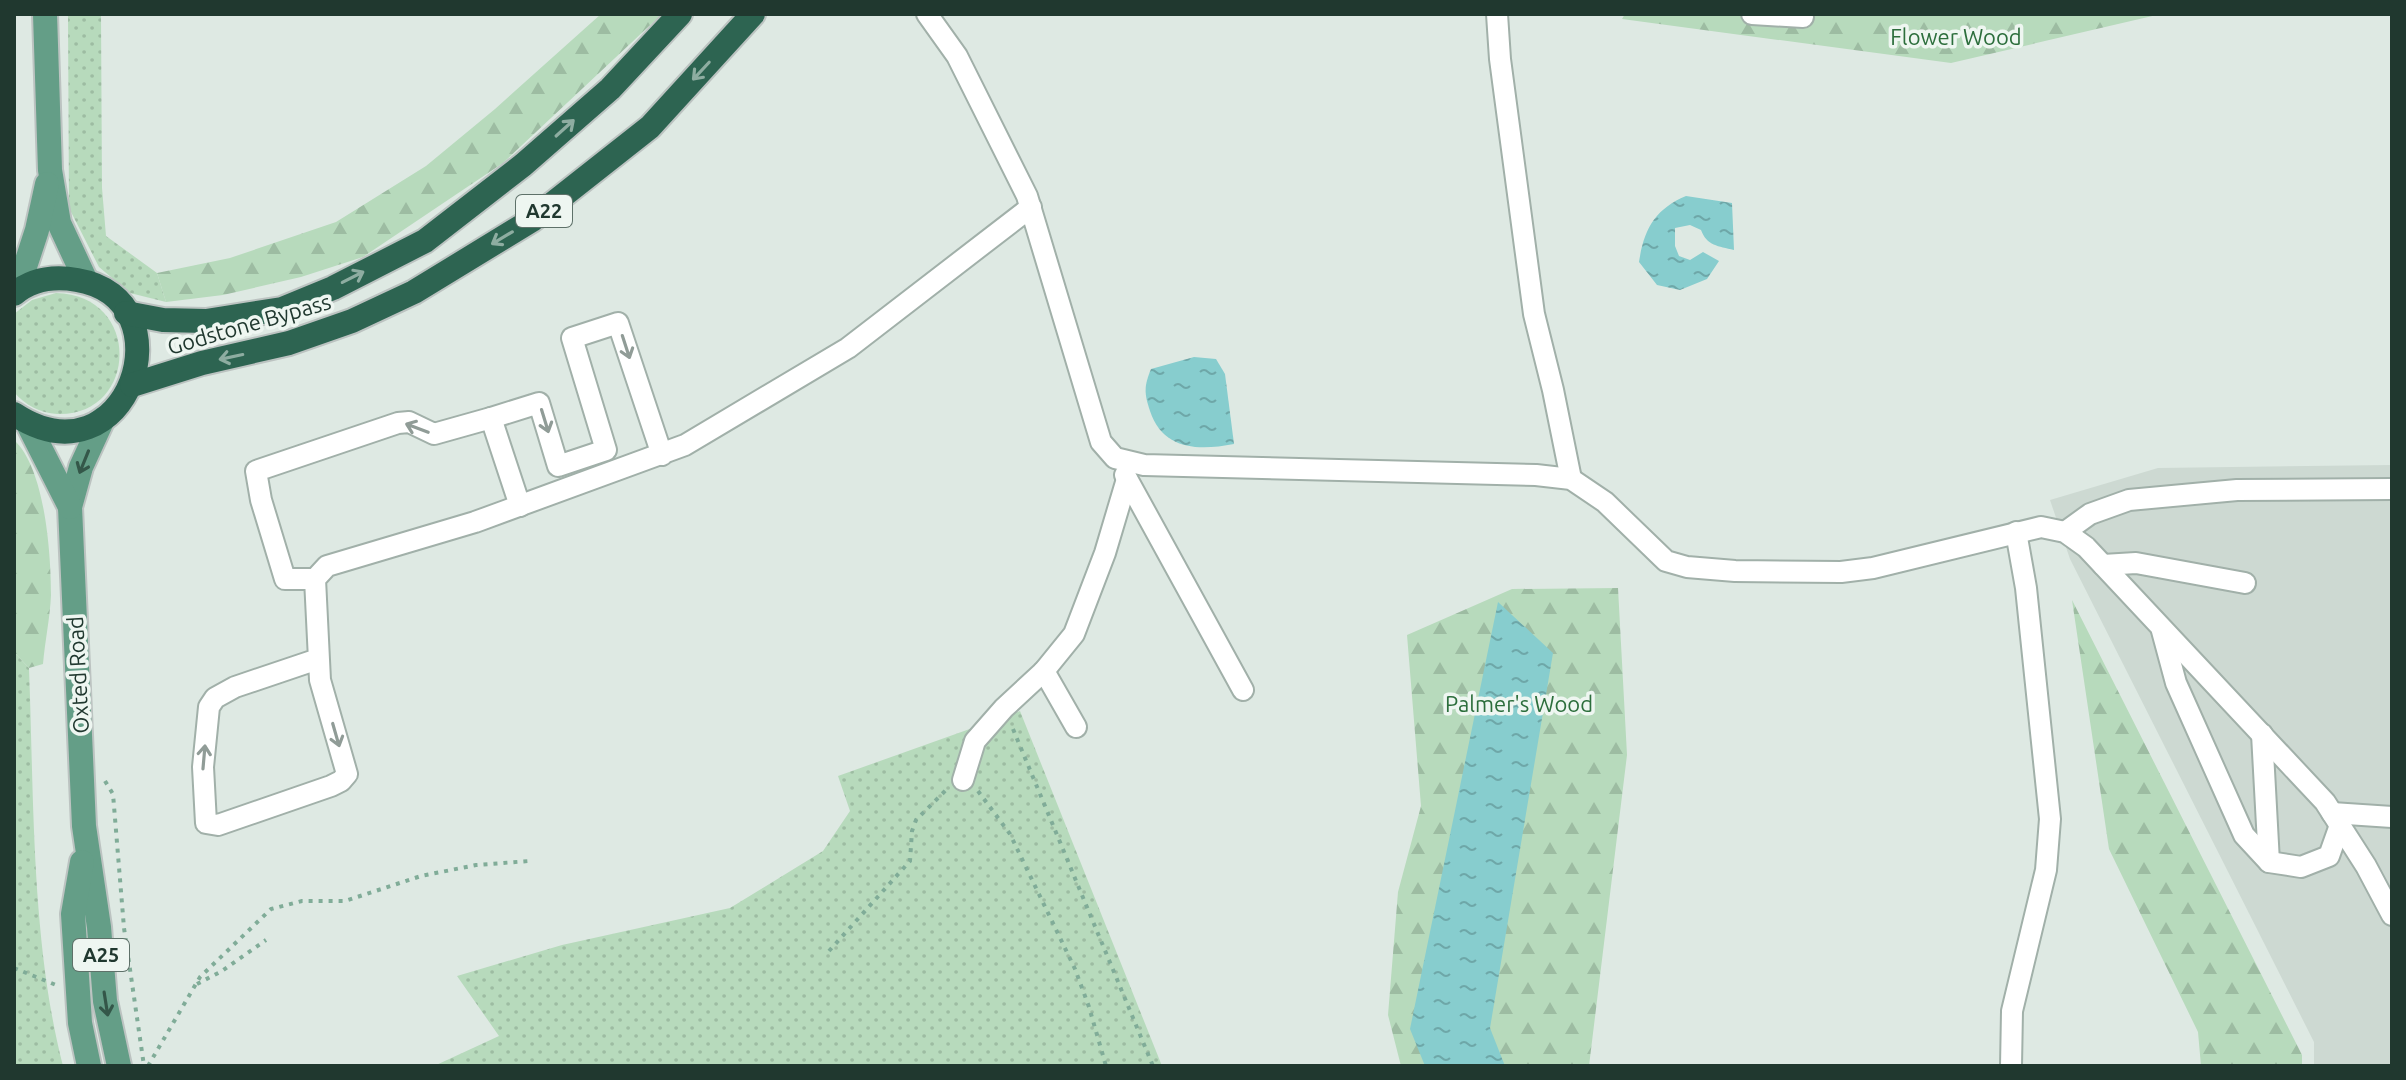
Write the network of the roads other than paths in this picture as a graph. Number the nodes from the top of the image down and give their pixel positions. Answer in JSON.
{"nodes":[{"id":1,"x":45,"y":14,"type":"edge"},
{"id":2,"x":680,"y":14,"type":"edge"},
{"id":3,"x":753,"y":14,"type":"edge"},
{"id":4,"x":927,"y":14,"type":"edge"},
{"id":5,"x":1497,"y":14,"type":"edge"},
{"id":6,"x":1752,"y":14,"type":"edge"},
{"id":7,"x":1803,"y":17,"type":"dead end"},
{"id":8,"x":50,"y":170,"type":"junction"},
{"id":9,"x":1031,"y":207,"type":"junction"},
{"id":10,"x":86,"y":281,"type":"junction"},
{"id":11,"x":16,"y":293,"type":"edge"},
{"id":12,"x":126,"y":313,"type":"junction"},
{"id":13,"x":132,"y":385,"type":"junction"},
{"id":14,"x":491,"y":418,"type":"junction"},
{"id":15,"x":21,"y":419,"type":"edge"},
{"id":16,"x":103,"y":419,"type":"junction"},
{"id":17,"x":662,"y":455,"type":"junction"},
{"id":18,"x":1115,"y":458,"type":"junction"},
{"id":19,"x":1127,"y":479,"type":"junction"},
{"id":20,"x":1571,"y":479,"type":"junction"},
{"id":21,"x":2392,"y":489,"type":"edge"},
{"id":22,"x":520,"y":506,"type":"junction"},
{"id":23,"x":70,"y":507,"type":"junction"},
{"id":24,"x":2016,"y":532,"type":"junction"},
{"id":25,"x":2065,"y":532,"type":"junction"},
{"id":26,"x":2103,"y":565,"type":"junction"},
{"id":27,"x":315,"y":579,"type":"junction"},
{"id":28,"x":2245,"y":583,"type":"dead end"},
{"id":29,"x":2160,"y":626,"type":"junction"},
{"id":30,"x":318,"y":659,"type":"junction"},
{"id":31,"x":1044,"y":671,"type":"junction"},
{"id":32,"x":1243,"y":690,"type":"dead end"},
{"id":33,"x":1076,"y":727,"type":"dead end"},
{"id":34,"x":2262,"y":734,"type":"junction"},
{"id":35,"x":963,"y":780,"type":"road end"},
{"id":36,"x":2392,"y":817,"type":"edge"},
{"id":37,"x":2336,"y":819,"type":"junction"},
{"id":38,"x":86,"y":844,"type":"junction"},
{"id":39,"x":2269,"y":862,"type":"junction"},
{"id":40,"x":2392,"y":915,"type":"edge"},
{"id":41,"x":89,"y":1066,"type":"edge"},
{"id":42,"x":119,"y":1066,"type":"edge"},
{"id":43,"x":2011,"y":1066,"type":"edge"}],
"edges":[{"from":1,"to":8,"type":"main road"},
{"from":12,"to":2,"type":"highway","name":"Godstone Bypass","number":"A22","one_way":true},
{"from":3,"to":13,"type":"highway","name":"Godstone Bypass","number":"A22","one_way":true},
{"from":4,"to":9,"type":"lane"},
{"from":5,"to":20,"type":"lane"},
{"from":6,"to":7,"type":"lane"},
{"from":8,"to":10,"type":"main road"},
{"from":8,"to":11,"type":"main road"},
{"from":9,"to":17,"type":"lane"},
{"from":9,"to":18,"type":"lane"},
{"from":10,"to":11,"type":"highway"},
{"from":10,"to":12,"type":"highway"},
{"from":12,"to":13,"type":"highway"},
{"from":13,"to":16,"type":"highway"},
{"from":14,"to":17,"type":"lane","one_way":true},
{"from":14,"to":22,"type":"lane"},
{"from":14,"to":27,"type":"lane","one_way":true},
{"from":15,"to":16,"type":"highway"},
{"from":15,"to":23,"type":"main road","name":"Oxted Road","number":"A25"},
{"from":16,"to":23,"type":"main road","name":"Oxted Road","number":"A25","one_way":true},
{"from":17,"to":22,"type":"lane"},
{"from":18,"to":19,"type":"lane"},
{"from":18,"to":20,"type":"lane"},
{"from":19,"to":31,"type":"lane"},
{"from":19,"to":32,"type":"lane"},
{"from":20,"to":24,"type":"lane"},
{"from":21,"to":25,"type":"lane"},
{"from":22,"to":27,"type":"lane"},
{"from":23,"to":38,"type":"main road","name":"Oxted Road","number":"A25"},
{"from":24,"to":25,"type":"lane"},
{"from":24,"to":43,"type":"lane"},
{"from":25,"to":26,"type":"lane"},
{"from":26,"to":28,"type":"lane"},
{"from":26,"to":29,"type":"lane"},
{"from":27,"to":30,"type":"lane"},
{"from":29,"to":34,"type":"lane"},
{"from":29,"to":39,"type":"lane"},
{"from":30,"to":30,"type":"lane","one_way":true},
{"from":31,"to":33,"type":"lane"},
{"from":31,"to":35,"type":"lane"},
{"from":34,"to":37,"type":"lane"},
{"from":34,"to":39,"type":"lane"},
{"from":36,"to":37,"type":"lane"},
{"from":37,"to":39,"type":"lane"},
{"from":37,"to":40,"type":"lane"},
{"from":38,"to":41,"type":"main road","name":"Oxted Road","number":"A25"},
{"from":38,"to":42,"type":"main road","name":"Oxted Road","number":"A25","one_way":true}]}
